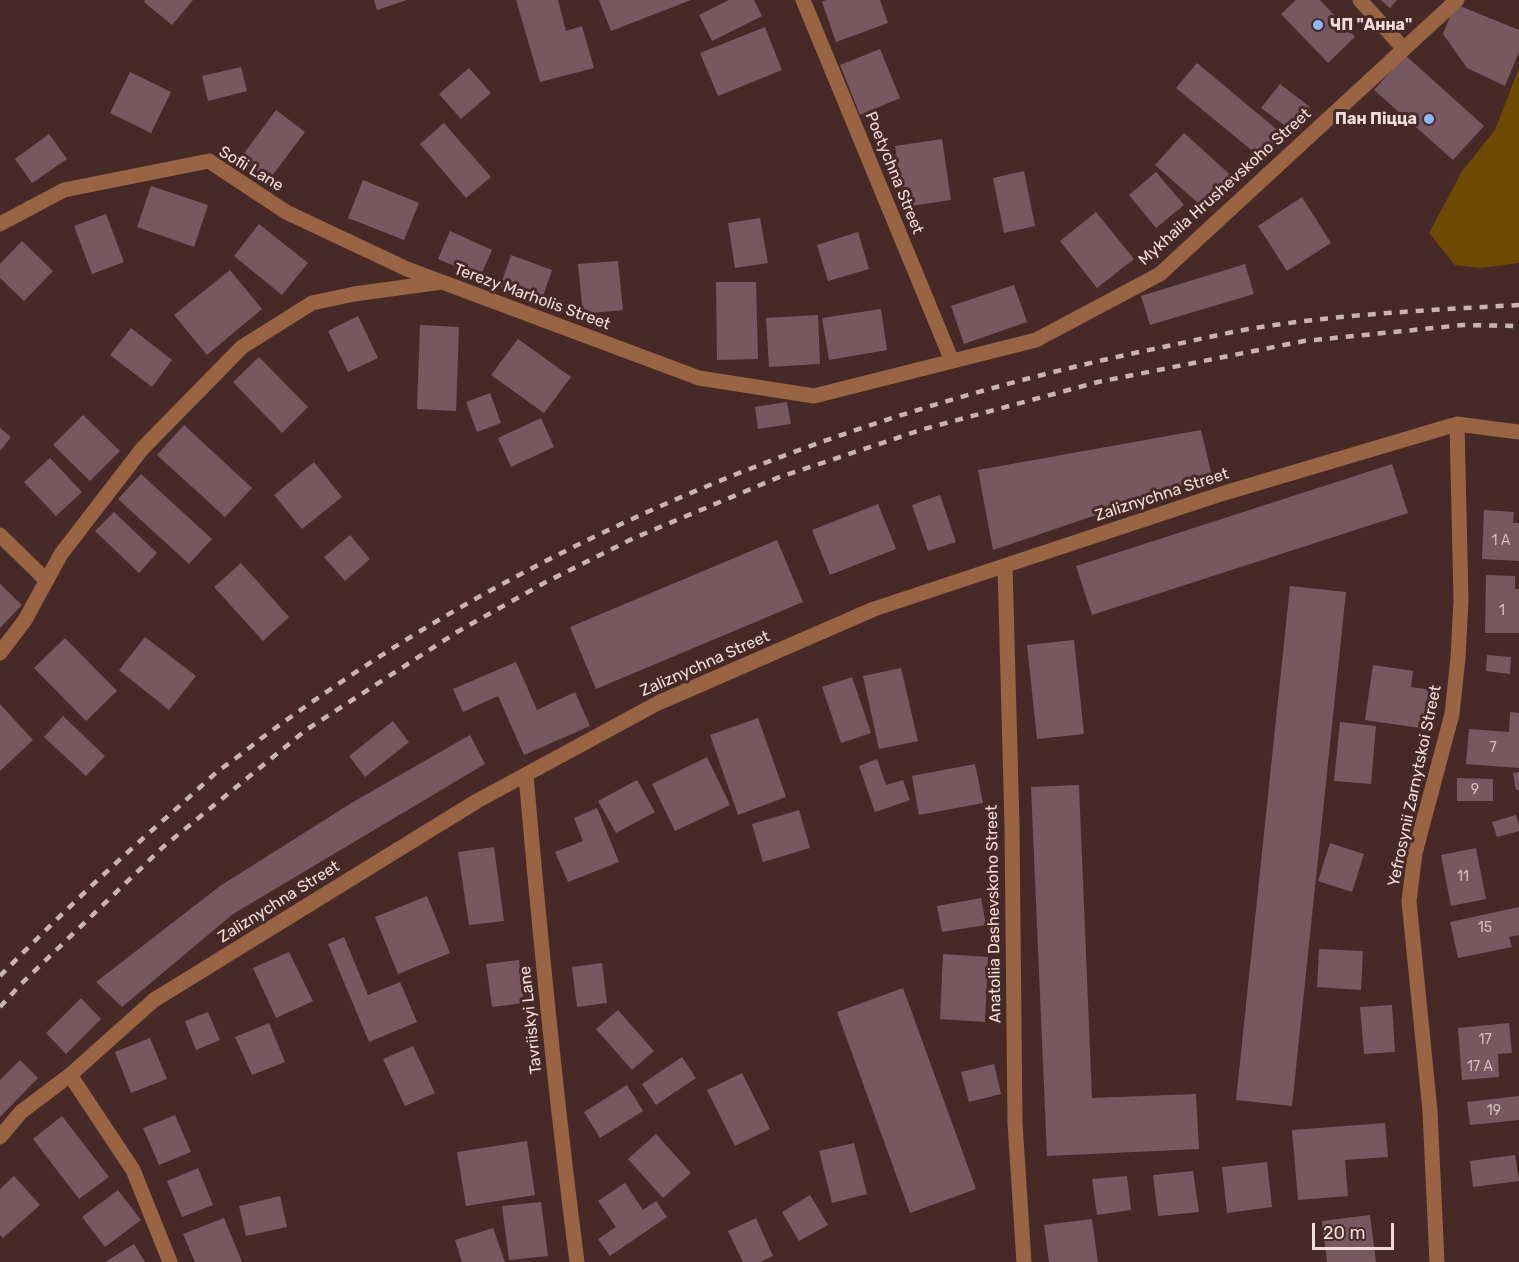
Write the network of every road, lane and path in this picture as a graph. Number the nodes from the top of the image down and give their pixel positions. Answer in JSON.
{"nodes":[{"id":1,"x":803,"y":0,"type":"edge"},
{"id":2,"x":1360,"y":0,"type":"edge"},
{"id":3,"x":1457,"y":0,"type":"edge"},
{"id":4,"x":1404,"y":50,"type":"junction"},
{"id":5,"x":0,"y":224,"type":"edge"},
{"id":6,"x":442,"y":282,"type":"junction"},
{"id":7,"x":951,"y":361,"type":"junction"},
{"id":8,"x":1456,"y":424,"type":"junction"},
{"id":9,"x":1519,"y":432,"type":"edge"},
{"id":10,"x":0,"y":535,"type":"edge"},
{"id":11,"x":1005,"y":566,"type":"junction"},
{"id":12,"x":46,"y":580,"type":"junction"},
{"id":13,"x":0,"y":653,"type":"edge"},
{"id":14,"x":526,"y":775,"type":"junction"},
{"id":15,"x":70,"y":1075,"type":"junction"},
{"id":16,"x":0,"y":1137,"type":"edge"},
{"id":17,"x":170,"y":1262,"type":"edge"},
{"id":18,"x":577,"y":1262,"type":"edge"},
{"id":19,"x":1024,"y":1262,"type":"edge"},
{"id":20,"x":1437,"y":1262,"type":"edge"}],
"edges":[{"from":1,"to":7,"type":"street","name":"Poetychna Street"},
{"from":2,"to":4,"type":"street"},
{"from":3,"to":4,"type":"street","name":"Mykhaila Hrushevskoho Street"},
{"from":4,"to":7,"type":"street","name":"Mykhaila Hrushevskoho Street"},
{"from":5,"to":6,"type":"street","name":"Sofii Lane"},
{"from":6,"to":7,"type":"street","name":"Terezy Marholis Street"},
{"from":6,"to":12,"type":"street","name":"Terezy Marholis Street"},
{"from":8,"to":9,"type":"street","name":"Zaliznychna Street"},
{"from":8,"to":11,"type":"street","name":"Zaliznychna Street"},
{"from":8,"to":20,"type":"street","name":"Yefrosynii Zarnytskoi Street"},
{"from":10,"to":12,"type":"street"},
{"from":11,"to":14,"type":"street","name":"Zaliznychna Street"},
{"from":11,"to":19,"type":"street","name":"Anatoliia Dashevskoho Street"},
{"from":12,"to":13,"type":"street","name":"Terezy Marholis Street"},
{"from":14,"to":15,"type":"street","name":"Zaliznychna Street"},
{"from":14,"to":18,"type":"street","name":"Tavriiskyi Lane"},
{"from":15,"to":16,"type":"street","name":"Zaliznychna Street"},
{"from":15,"to":17,"type":"street"}]}
